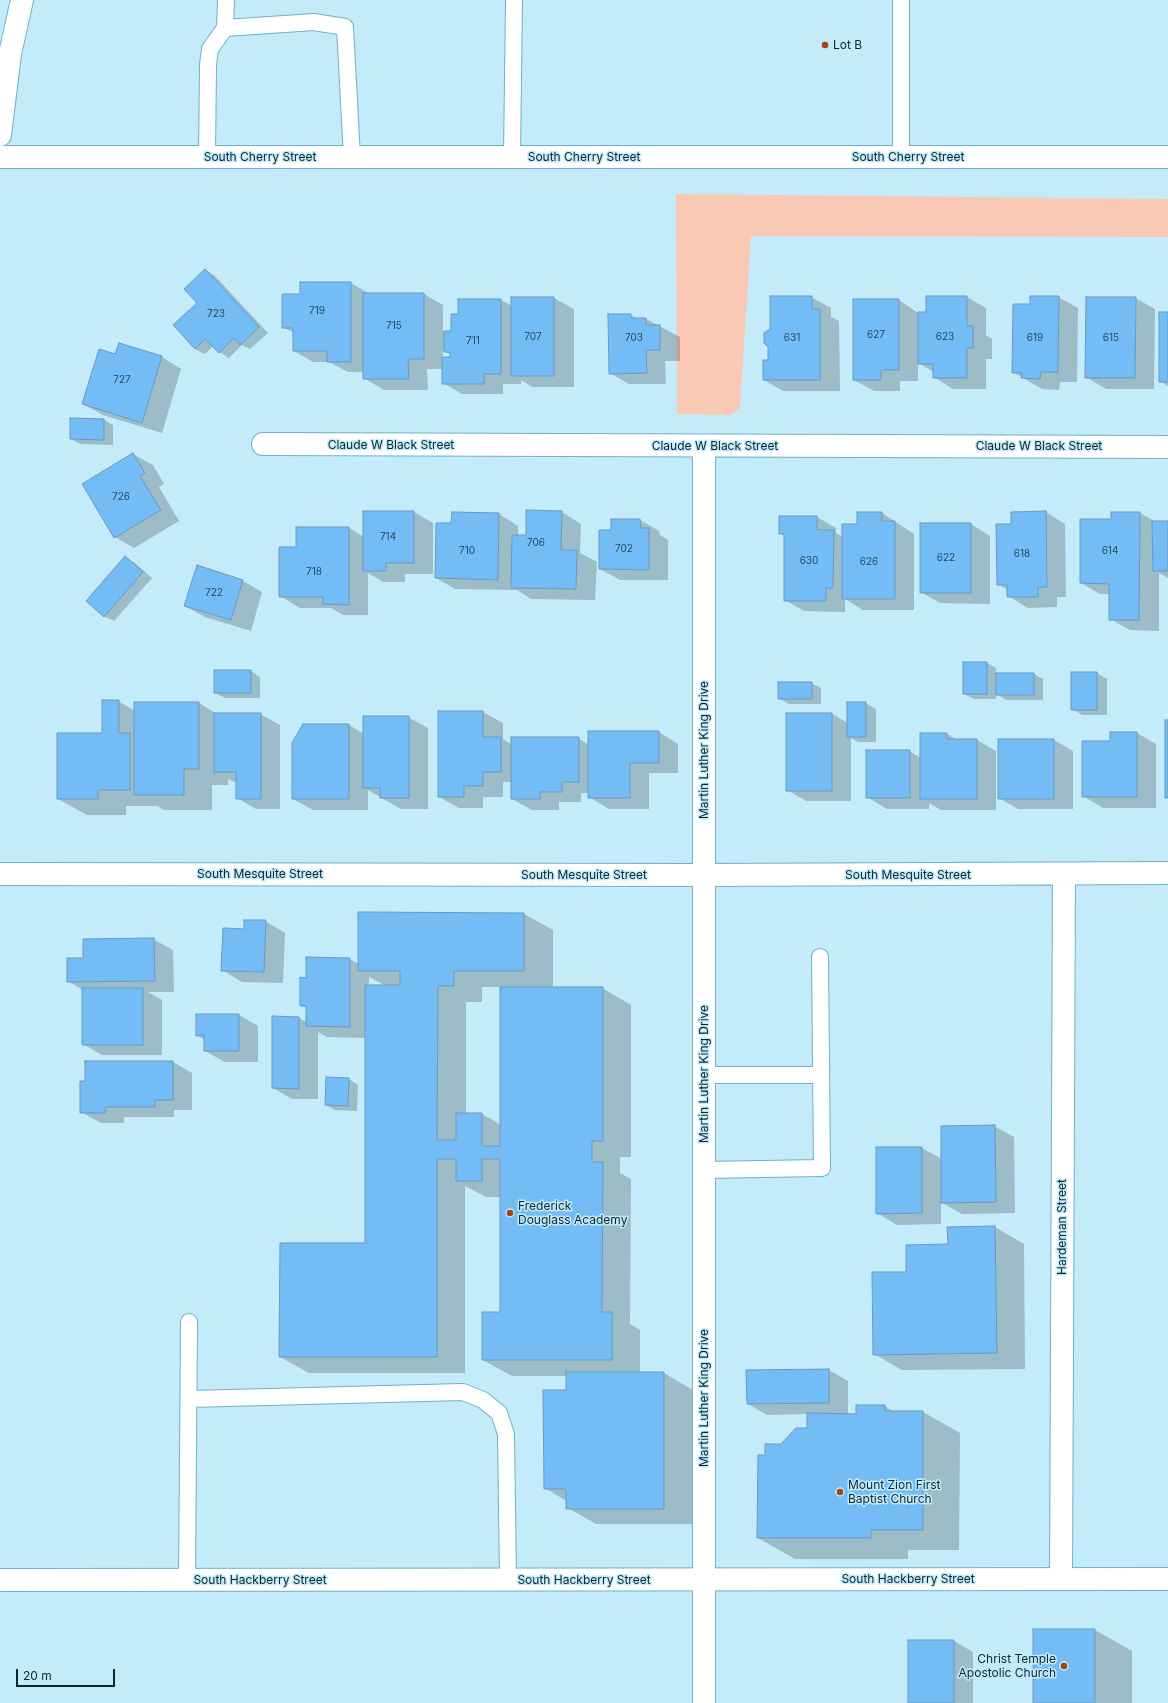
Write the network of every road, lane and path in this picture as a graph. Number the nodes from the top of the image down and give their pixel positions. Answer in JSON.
{"nodes":[{"id":1,"x":22,"y":0,"type":"edge"},
{"id":2,"x":226,"y":0,"type":"edge"},
{"id":3,"x":514,"y":0,"type":"edge"},
{"id":4,"x":901,"y":0,"type":"edge"},
{"id":5,"x":225,"y":28,"type":"junction"},
{"id":6,"x":0,"y":135,"type":"edge"},
{"id":7,"x":0,"y":157,"type":"edge"},
{"id":8,"x":207,"y":157,"type":"junction"},
{"id":9,"x":352,"y":157,"type":"junction"},
{"id":10,"x":512,"y":157,"type":"junction"},
{"id":11,"x":901,"y":157,"type":"junction"},
{"id":12,"x":1168,"y":157,"type":"edge"},
{"id":13,"x":263,"y":444,"type":"dead end"},
{"id":14,"x":704,"y":446,"type":"junction"},
{"id":15,"x":1168,"y":446,"type":"edge"},
{"id":16,"x":1168,"y":873,"type":"edge"},
{"id":17,"x":0,"y":874,"type":"edge"},
{"id":18,"x":1064,"y":874,"type":"junction"},
{"id":19,"x":704,"y":875,"type":"junction"},
{"id":20,"x":820,"y":957,"type":"dead end"},
{"id":21,"x":704,"y":1075,"type":"junction"},
{"id":22,"x":821,"y":1075,"type":"junction"},
{"id":23,"x":704,"y":1170,"type":"junction"},
{"id":24,"x":189,"y":1322,"type":"dead end"},
{"id":25,"x":188,"y":1399,"type":"junction"},
{"id":26,"x":1061,"y":1579,"type":"junction"},
{"id":27,"x":1168,"y":1579,"type":"edge"},
{"id":28,"x":0,"y":1580,"type":"edge"},
{"id":29,"x":187,"y":1580,"type":"junction"},
{"id":30,"x":508,"y":1580,"type":"junction"},
{"id":31,"x":704,"y":1580,"type":"junction"},
{"id":32,"x":704,"y":1703,"type":"edge"}],
"edges":[{"from":1,"to":6,"type":"street"},
{"from":2,"to":5,"type":"lane"},
{"from":3,"to":10,"type":"lane"},
{"from":4,"to":11,"type":"lane"},
{"from":5,"to":8,"type":"lane"},
{"from":5,"to":9,"type":"lane"},
{"from":7,"to":8,"type":"street","name":"South Cherry Street"},
{"from":8,"to":9,"type":"street","name":"South Cherry Street"},
{"from":9,"to":10,"type":"street","name":"South Cherry Street"},
{"from":10,"to":11,"type":"street","name":"South Cherry Street"},
{"from":11,"to":12,"type":"street","name":"South Cherry Street"},
{"from":13,"to":14,"type":"street","name":"Claude W Black Street"},
{"from":14,"to":15,"type":"street","name":"Claude W Black Street"},
{"from":14,"to":19,"type":"street","name":"Martin Luther King Drive"},
{"from":16,"to":18,"type":"street","name":"South Mesquite Street"},
{"from":17,"to":19,"type":"street","name":"South Mesquite Street"},
{"from":18,"to":19,"type":"street","name":"South Mesquite Street"},
{"from":18,"to":26,"type":"street","name":"Hardeman Street"},
{"from":19,"to":21,"type":"street","name":"Martin Luther King Drive"},
{"from":20,"to":22,"type":"lane"},
{"from":21,"to":22,"type":"lane"},
{"from":21,"to":23,"type":"street","name":"Martin Luther King Drive"},
{"from":22,"to":23,"type":"lane"},
{"from":23,"to":31,"type":"street","name":"Martin Luther King Drive"},
{"from":24,"to":25,"type":"lane"},
{"from":25,"to":29,"type":"lane"},
{"from":25,"to":30,"type":"lane"},
{"from":26,"to":27,"type":"street","name":"South Hackberry Street"},
{"from":26,"to":31,"type":"street","name":"South Hackberry Street"},
{"from":28,"to":29,"type":"street","name":"South Hackberry Street"},
{"from":29,"to":30,"type":"street","name":"South Hackberry Street"},
{"from":30,"to":31,"type":"street","name":"South Hackberry Street"},
{"from":31,"to":32,"type":"street","name":"Martin Luther King Drive"}]}
